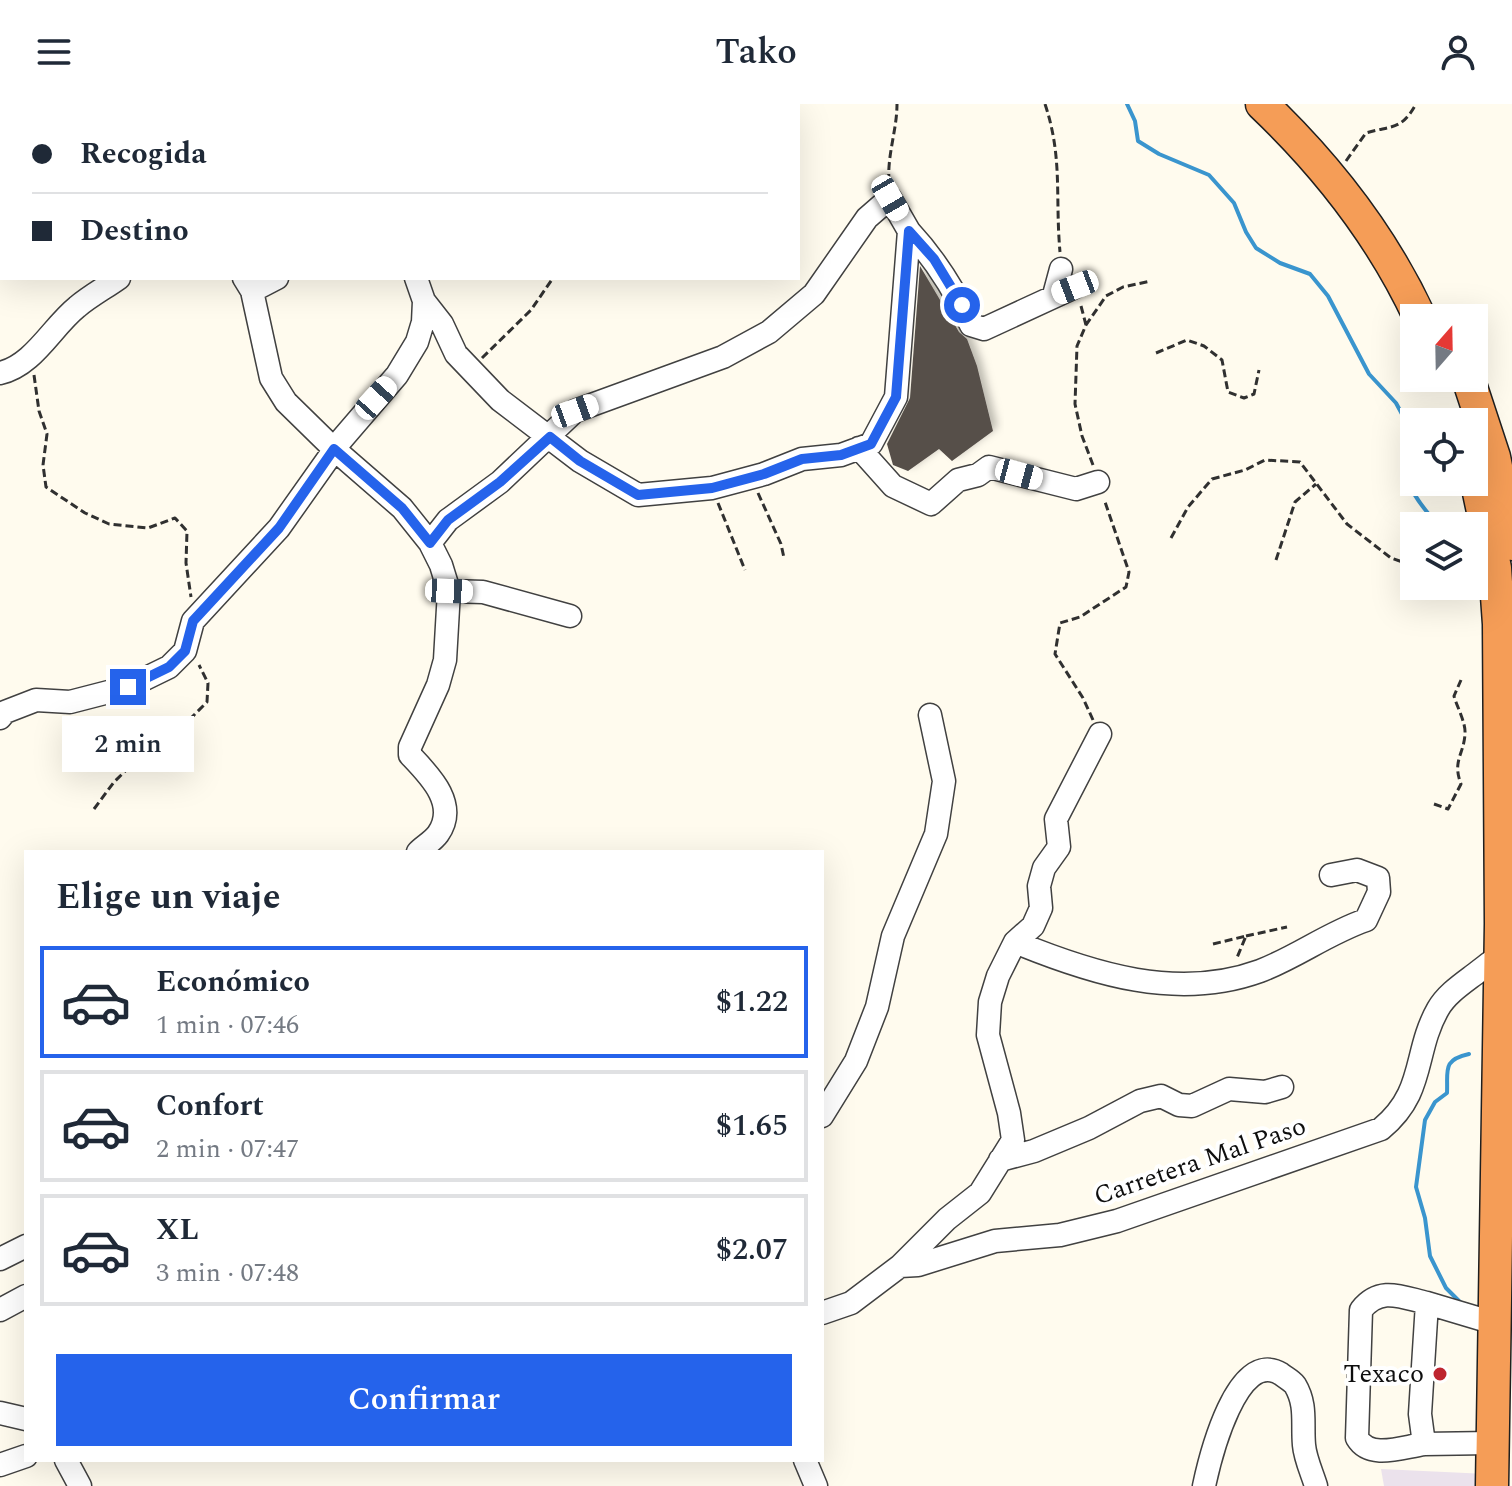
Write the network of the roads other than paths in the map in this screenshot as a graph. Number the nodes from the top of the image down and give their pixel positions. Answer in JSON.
{"nodes":[{"id":1,"x":1262,"y":104,"type":"edge"},
{"id":2,"x":1292,"y":104,"type":"edge"},
{"id":3,"x":909,"y":231,"type":"junction"},
{"id":4,"x":1061,"y":269,"type":"road end"},
{"id":5,"x":116,"y":280,"type":"edge"},
{"id":6,"x":417,"y":280,"type":"edge"},
{"id":7,"x":248,"y":284,"type":"edge"},
{"id":8,"x":424,"y":301,"type":"junction"},
{"id":9,"x":1412,"y":304,"type":"edge"},
{"id":10,"x":1435,"y":304,"type":"edge"},
{"id":11,"x":0,"y":373,"type":"edge"},
{"id":12,"x":1473,"y":392,"type":"edge"},
{"id":13,"x":550,"y":437,"type":"junction"},
{"id":14,"x":859,"y":448,"type":"junction"},
{"id":15,"x":334,"y":449,"type":"junction"},
{"id":16,"x":1098,"y":482,"type":"dead end"},
{"id":17,"x":1480,"y":496,"type":"edge"},
{"id":18,"x":430,"y":543,"type":"junction"},
{"id":19,"x":1512,"y":544,"type":"edge"},
{"id":20,"x":449,"y":591,"type":"junction"},
{"id":21,"x":570,"y":616,"type":"dead end"},
{"id":22,"x":930,"y":715,"type":"dead end"},
{"id":23,"x":0,"y":718,"type":"edge"},
{"id":24,"x":1100,"y":734,"type":"dead end"},
{"id":25,"x":420,"y":850,"type":"edge"},
{"id":26,"x":1331,"y":875,"type":"dead end"},
{"id":27,"x":1015,"y":942,"type":"junction"},
{"id":28,"x":1506,"y":955,"type":"edge"},
{"id":29,"x":1282,"y":1087,"type":"dead end"},
{"id":30,"x":824,"y":1113,"type":"edge"},
{"id":31,"x":1000,"y":1160,"type":"junction"},
{"id":32,"x":24,"y":1247,"type":"edge"},
{"id":33,"x":0,"y":1259,"type":"edge"},
{"id":34,"x":900,"y":1266,"type":"junction"},
{"id":35,"x":24,"y":1297,"type":"edge"},
{"id":36,"x":1427,"y":1303,"type":"junction"},
{"id":37,"x":0,"y":1310,"type":"edge"},
{"id":38,"x":824,"y":1312,"type":"edge"},
{"id":39,"x":1494,"y":1323,"type":"junction"},
{"id":40,"x":1503,"y":1375,"type":"edge"},
{"id":41,"x":0,"y":1413,"type":"edge"},
{"id":42,"x":24,"y":1419,"type":"edge"},
{"id":43,"x":1491,"y":1443,"type":"junction"},
{"id":44,"x":1424,"y":1444,"type":"junction"},
{"id":45,"x":24,"y":1457,"type":"edge"},
{"id":46,"x":67,"y":1462,"type":"edge"},
{"id":47,"x":0,"y":1465,"type":"edge"},
{"id":48,"x":80,"y":1486,"type":"edge"},
{"id":49,"x":1204,"y":1486,"type":"edge"},
{"id":50,"x":1316,"y":1486,"type":"edge"},
{"id":51,"x":1492,"y":1486,"type":"edge"}],
"edges":[{"from":1,"to":9,"type":"highway"},
{"from":2,"to":10,"type":"highway"},
{"from":3,"to":4,"type":"street"},
{"from":3,"to":13,"type":"street"},
{"from":3,"to":14,"type":"street"},
{"from":5,"to":11,"type":"street"},
{"from":6,"to":8,"type":"street"},
{"from":7,"to":15,"type":"street"},
{"from":8,"to":13,"type":"street"},
{"from":8,"to":15,"type":"street"},
{"from":12,"to":19,"type":"highway"},
{"from":13,"to":14,"type":"street"},
{"from":13,"to":18,"type":"street"},
{"from":14,"to":16,"type":"street"},
{"from":15,"to":18,"type":"street"},
{"from":15,"to":23,"type":"street"},
{"from":17,"to":28,"type":"highway"},
{"from":18,"to":20,"type":"street"},
{"from":20,"to":21,"type":"street"},
{"from":20,"to":25,"type":"street"},
{"from":22,"to":30,"type":"street"},
{"from":24,"to":27,"type":"street"},
{"from":26,"to":27,"type":"street"},
{"from":27,"to":31,"type":"street"},
{"from":28,"to":34,"type":"street","name":"Carretera Mal Paso"},
{"from":28,"to":39,"type":"highway"},
{"from":29,"to":31,"type":"street"},
{"from":31,"to":34,"type":"street"},
{"from":32,"to":33,"type":"street"},
{"from":34,"to":38,"type":"street","name":"Carretera Mal Paso"},
{"from":35,"to":37,"type":"street"},
{"from":36,"to":39,"type":"street"},
{"from":36,"to":44,"type":"street"},
{"from":36,"to":44,"type":"street"},
{"from":39,"to":40,"type":"highway"},
{"from":40,"to":43,"type":"highway"},
{"from":41,"to":42,"type":"street"},
{"from":43,"to":44,"type":"street"},
{"from":43,"to":51,"type":"highway"},
{"from":45,"to":47,"type":"street"},
{"from":46,"to":48,"type":"street"},
{"from":49,"to":50,"type":"street"}]}
